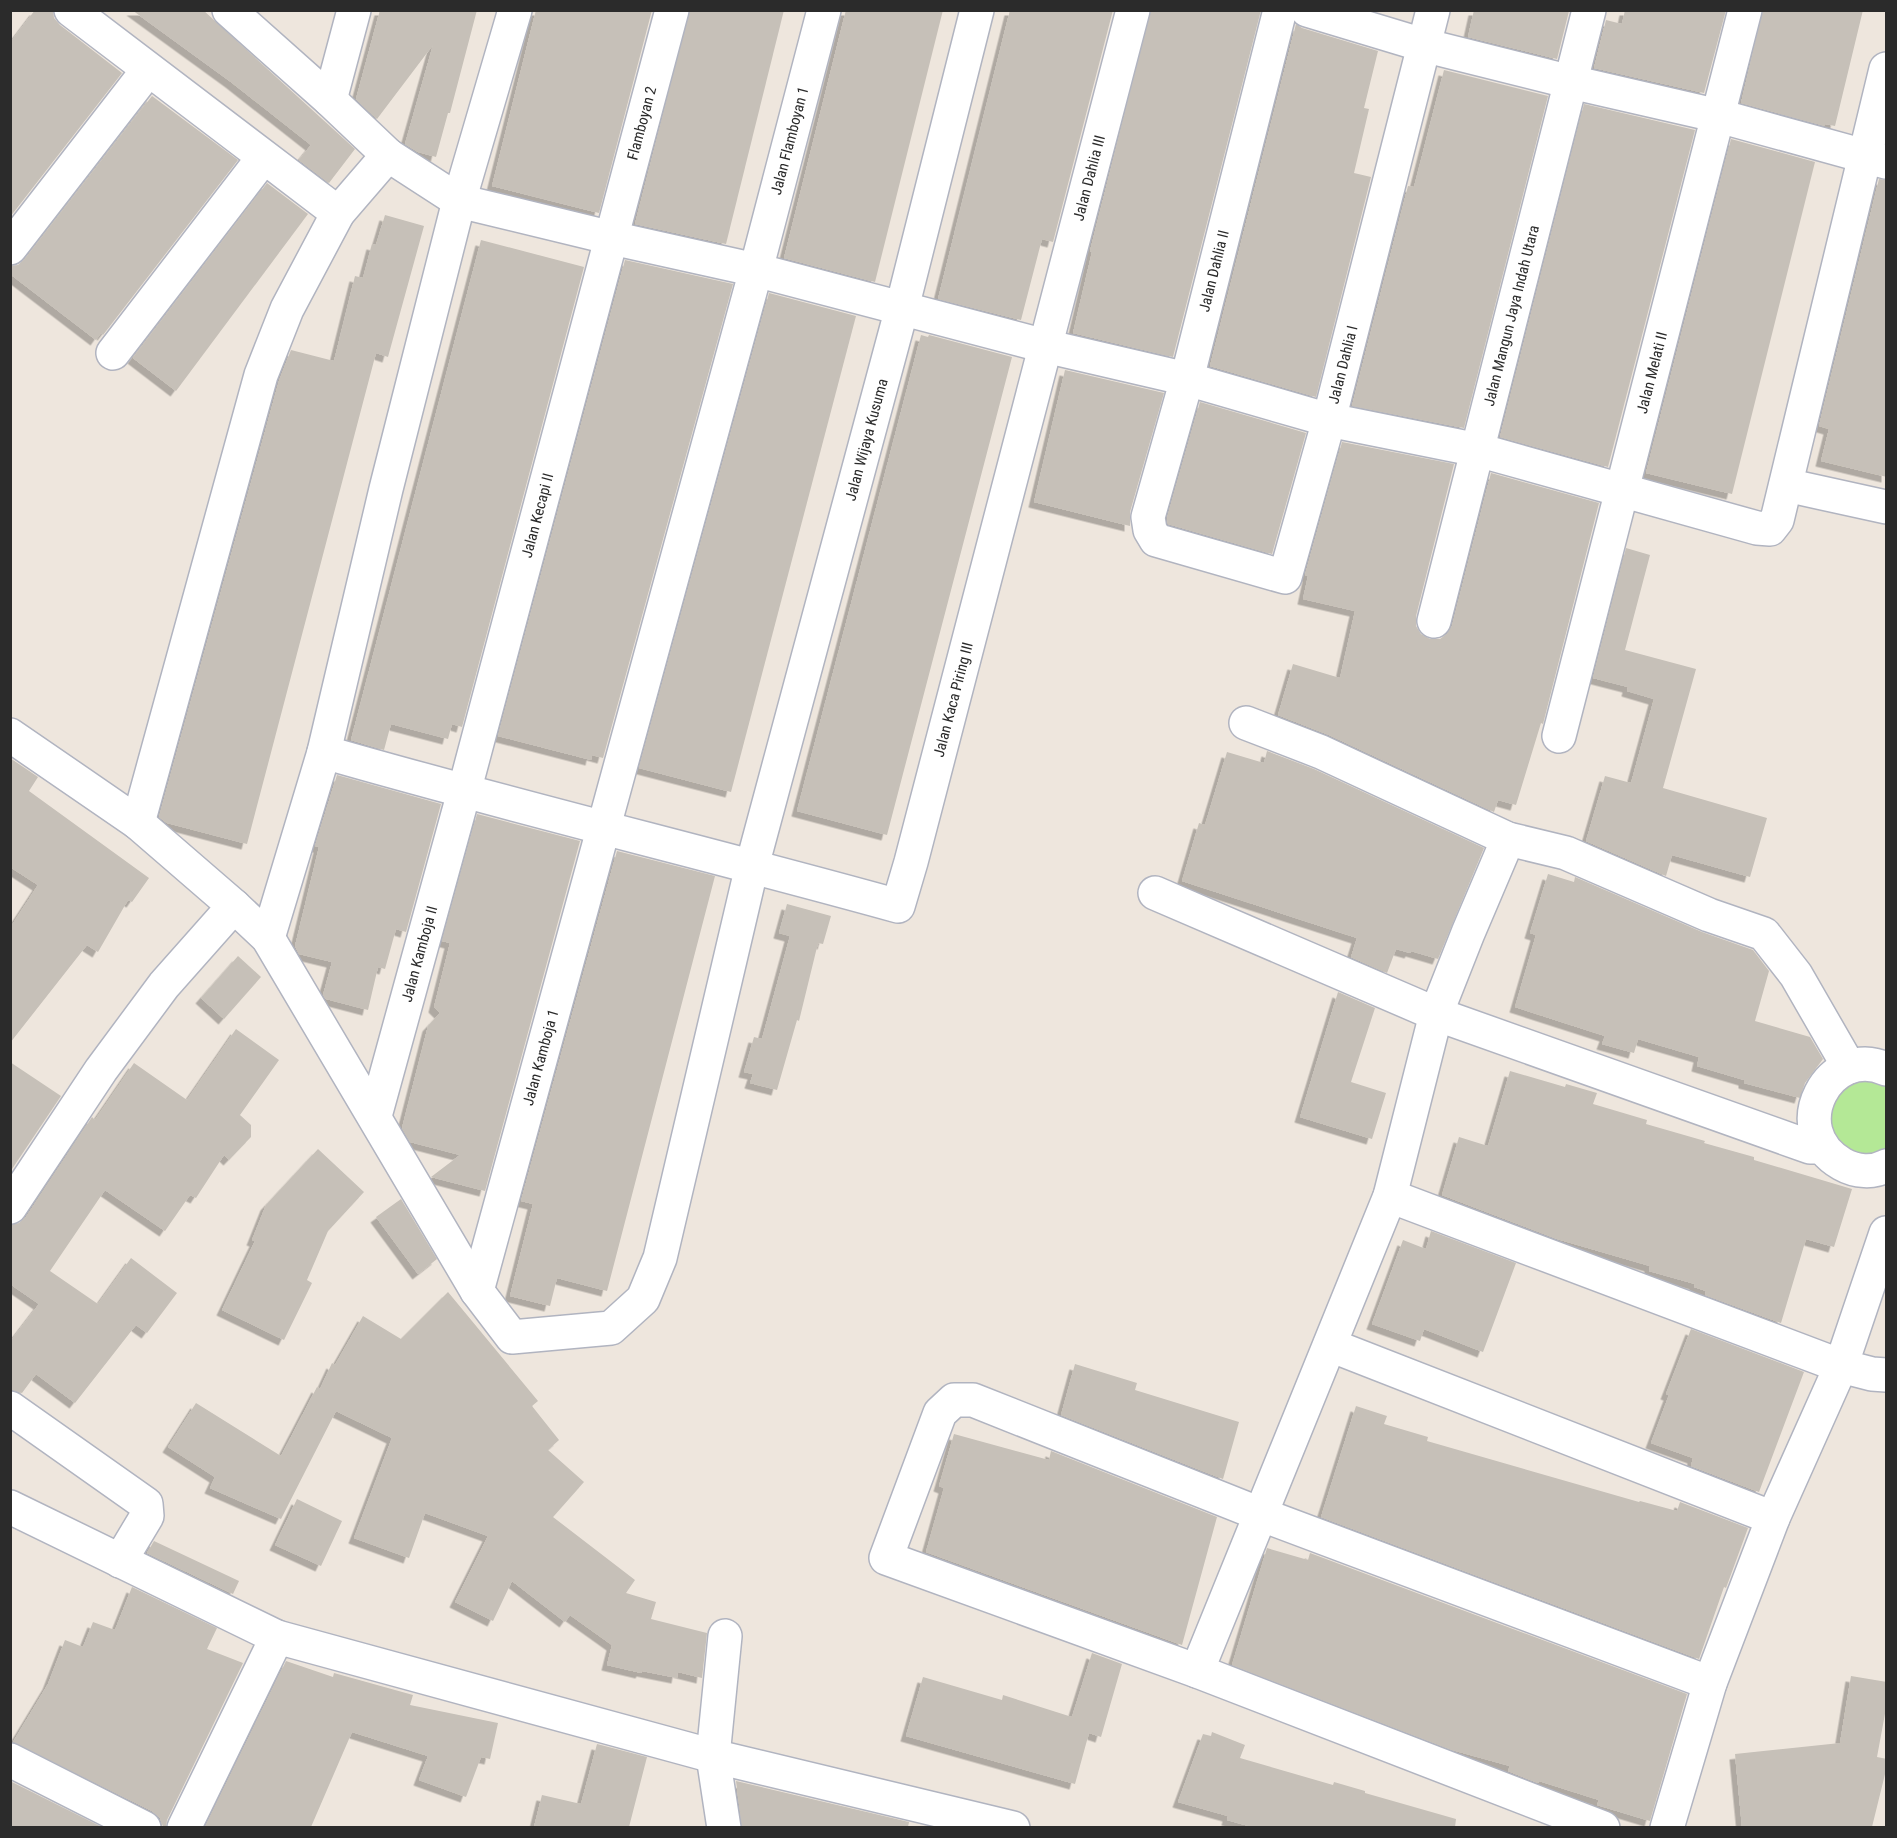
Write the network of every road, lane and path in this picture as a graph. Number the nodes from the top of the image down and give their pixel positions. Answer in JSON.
{"nodes":[{"id":1,"x":71,"y":10,"type":"edge"},
{"id":2,"x":229,"y":10,"type":"edge"},
{"id":3,"x":354,"y":10,"type":"edge"},
{"id":4,"x":515,"y":10,"type":"edge"},
{"id":5,"x":672,"y":10,"type":"edge"},
{"id":6,"x":824,"y":10,"type":"edge"},
{"id":7,"x":977,"y":10,"type":"edge"},
{"id":8,"x":1133,"y":10,"type":"edge"},
{"id":9,"x":1280,"y":10,"type":"edge"},
{"id":10,"x":1307,"y":10,"type":"edge"},
{"id":11,"x":1433,"y":10,"type":"edge"},
{"id":12,"x":1589,"y":10,"type":"edge"},
{"id":13,"x":1745,"y":10,"type":"edge"},
{"id":14,"x":1424,"y":45,"type":"junction"},
{"id":15,"x":1887,"y":69,"type":"edge"},
{"id":16,"x":148,"y":70,"type":"junction"},
{"id":17,"x":1571,"y":82,"type":"junction"},
{"id":18,"x":330,"y":100,"type":"junction"},
{"id":19,"x":1719,"y":116,"type":"junction"},
{"id":20,"x":388,"y":155,"type":"junction"},
{"id":21,"x":263,"y":158,"type":"junction"},
{"id":22,"x":1876,"y":159,"type":"edge"},
{"id":23,"x":459,"y":201,"type":"junction"},
{"id":24,"x":338,"y":213,"type":"junction"},
{"id":25,"x":612,"y":238,"type":"junction"},
{"id":26,"x":10,"y":248,"type":"edge"},
{"id":27,"x":756,"y":270,"type":"junction"},
{"id":28,"x":902,"y":308,"type":"junction"},
{"id":29,"x":1045,"y":346,"type":"junction"},
{"id":30,"x":113,"y":353,"type":"dead end"},
{"id":31,"x":1187,"y":379,"type":"junction"},
{"id":32,"x":1329,"y":420,"type":"junction"},
{"id":33,"x":1478,"y":450,"type":"junction"},
{"id":34,"x":1786,"y":485,"type":"junction"},
{"id":35,"x":1621,"y":491,"type":"junction"},
{"id":36,"x":1887,"y":507,"type":"edge"},
{"id":37,"x":1150,"y":530,"type":"joint"},
{"id":38,"x":1434,"y":621,"type":"dead end"},
{"id":39,"x":1246,"y":723,"type":"dead end"},
{"id":40,"x":10,"y":735,"type":"edge"},
{"id":41,"x":1559,"y":736,"type":"dead end"},
{"id":42,"x":324,"y":752,"type":"junction"},
{"id":43,"x":464,"y":792,"type":"junction"},
{"id":44,"x":138,"y":823,"type":"junction"},
{"id":45,"x":605,"y":827,"type":"junction"},
{"id":46,"x":1508,"y":839,"type":"junction"},
{"id":47,"x":752,"y":866,"type":"junction"},
{"id":48,"x":1155,"y":893,"type":"dead end"},
{"id":49,"x":234,"y":906,"type":"junction"},
{"id":50,"x":268,"y":938,"type":"junction"},
{"id":51,"x":1436,"y":1014,"type":"junction"},
{"id":52,"x":1849,"y":1067,"type":"junction"},
{"id":53,"x":1887,"y":1069,"type":"edge"},
{"id":54,"x":375,"y":1116,"type":"junction"},
{"id":55,"x":1822,"y":1147,"type":"junction"},
{"id":56,"x":1887,"y":1166,"type":"edge"},
{"id":57,"x":1390,"y":1196,"type":"junction"},
{"id":58,"x":10,"y":1207,"type":"edge"},
{"id":59,"x":1887,"y":1233,"type":"edge"},
{"id":60,"x":477,"y":1291,"type":"junction"},
{"id":61,"x":1330,"y":1345,"type":"junction"},
{"id":62,"x":1841,"y":1366,"type":"junction"},
{"id":63,"x":1887,"y":1375,"type":"edge"},
{"id":64,"x":10,"y":1408,"type":"edge"},
{"id":65,"x":10,"y":1507,"type":"edge"},
{"id":66,"x":1260,"y":1514,"type":"junction"},
{"id":67,"x":1773,"y":1518,"type":"junction"},
{"id":68,"x":120,"y":1561,"type":"junction"},
{"id":69,"x":725,"y":1636,"type":"dead end"},
{"id":70,"x":277,"y":1637,"type":"junction"},
{"id":71,"x":1197,"y":1671,"type":"junction"},
{"id":72,"x":1710,"y":1683,"type":"junction"},
{"id":73,"x":713,"y":1756,"type":"junction"},
{"id":74,"x":10,"y":1760,"type":"edge"},
{"id":75,"x":144,"y":1827,"type":"edge"},
{"id":76,"x":183,"y":1827,"type":"edge"},
{"id":77,"x":724,"y":1827,"type":"edge"},
{"id":78,"x":1013,"y":1827,"type":"edge"},
{"id":79,"x":1604,"y":1827,"type":"edge"},
{"id":80,"x":1667,"y":1827,"type":"edge"}],
"edges":[{"from":1,"to":16,"type":"street"},
{"from":2,"to":18,"type":"street"},
{"from":3,"to":18,"type":"street"},
{"from":4,"to":23,"type":"street"},
{"from":5,"to":25,"type":"street","name":"Flamboyan 2"},
{"from":6,"to":27,"type":"street","name":"Jalan Flamboyan 1"},
{"from":7,"to":28,"type":"street","name":"Jalan Wijaya Kusuma"},
{"from":8,"to":29,"type":"street","name":"Jalan Dahlia III"},
{"from":9,"to":31,"type":"street","name":"Jalan Dahlia II"},
{"from":10,"to":14,"type":"street"},
{"from":11,"to":14,"type":"street","name":"Jalan Dahlia I"},
{"from":12,"to":17,"type":"street","name":"Jalan Mangun Jaya Indah Utara"},
{"from":13,"to":19,"type":"street","name":"Jalan Melati II"},
{"from":14,"to":17,"type":"street"},
{"from":14,"to":32,"type":"street","name":"Jalan Dahlia I"},
{"from":15,"to":22,"type":"street"},
{"from":16,"to":21,"type":"street"},
{"from":16,"to":26,"type":"street"},
{"from":17,"to":19,"type":"street"},
{"from":17,"to":33,"type":"street","name":"Jalan Mangun Jaya Indah Utara"},
{"from":18,"to":20,"type":"street"},
{"from":19,"to":22,"type":"street"},
{"from":19,"to":35,"type":"street","name":"Jalan Melati II"},
{"from":20,"to":23,"type":"street"},
{"from":20,"to":24,"type":"street"},
{"from":21,"to":24,"type":"street"},
{"from":21,"to":30,"type":"street"},
{"from":22,"to":34,"type":"street"},
{"from":23,"to":25,"type":"street"},
{"from":23,"to":42,"type":"street"},
{"from":24,"to":44,"type":"street"},
{"from":25,"to":27,"type":"street"},
{"from":25,"to":43,"type":"street","name":"Jalan Kecapi II"},
{"from":27,"to":28,"type":"street"},
{"from":27,"to":45,"type":"street","name":"Jalan Flamboyan 1"},
{"from":28,"to":29,"type":"street"},
{"from":28,"to":47,"type":"street","name":"Jalan Wijaya Kusuma"},
{"from":29,"to":31,"type":"street"},
{"from":29,"to":47,"type":"street","name":"Jalan Kaca Piring III"},
{"from":31,"to":32,"type":"street"},
{"from":31,"to":37,"type":"street","name":"Jalan Dahlia II"},
{"from":32,"to":33,"type":"street"},
{"from":32,"to":37,"type":"street","name":"Jalan Dahlia I"},
{"from":33,"to":35,"type":"street"},
{"from":33,"to":38,"type":"street","name":"Jalan Mangun Jaya Indah Utara"},
{"from":34,"to":35,"type":"street"},
{"from":34,"to":36,"type":"street"},
{"from":35,"to":41,"type":"street","name":"Jalan Melati II"},
{"from":39,"to":46,"type":"street"},
{"from":40,"to":44,"type":"street"},
{"from":42,"to":43,"type":"street"},
{"from":42,"to":50,"type":"street"},
{"from":43,"to":45,"type":"street"},
{"from":43,"to":54,"type":"street","name":"Jalan Kamboja II"},
{"from":44,"to":49,"type":"street"},
{"from":45,"to":47,"type":"street"},
{"from":45,"to":60,"type":"street","name":"Jalan Kamboja 1"},
{"from":46,"to":51,"type":"street"},
{"from":46,"to":52,"type":"street"},
{"from":47,"to":60,"type":"street","name":"Jalan Wijaya Kusuma"},
{"from":48,"to":51,"type":"street"},
{"from":49,"to":50,"type":"street"},
{"from":49,"to":58,"type":"street"},
{"from":50,"to":54,"type":"street"},
{"from":51,"to":55,"type":"street"},
{"from":51,"to":57,"type":"street"},
{"from":52,"to":53,"type":"street"},
{"from":52,"to":55,"type":"street"},
{"from":54,"to":60,"type":"street"},
{"from":55,"to":56,"type":"street"},
{"from":57,"to":61,"type":"street"},
{"from":57,"to":62,"type":"street"},
{"from":59,"to":62,"type":"street"},
{"from":61,"to":66,"type":"street"},
{"from":61,"to":67,"type":"street"},
{"from":62,"to":63,"type":"street"},
{"from":62,"to":67,"type":"street"},
{"from":64,"to":68,"type":"street"},
{"from":65,"to":68,"type":"street"},
{"from":66,"to":71,"type":"street"},
{"from":66,"to":71,"type":"street"},
{"from":66,"to":72,"type":"street"},
{"from":67,"to":72,"type":"street"},
{"from":68,"to":70,"type":"street"},
{"from":69,"to":73,"type":"street"},
{"from":70,"to":73,"type":"street"},
{"from":70,"to":76,"type":"street"},
{"from":71,"to":79,"type":"street"},
{"from":72,"to":80,"type":"street"},
{"from":73,"to":77,"type":"street"},
{"from":73,"to":78,"type":"street"},
{"from":74,"to":75,"type":"street"}]}
